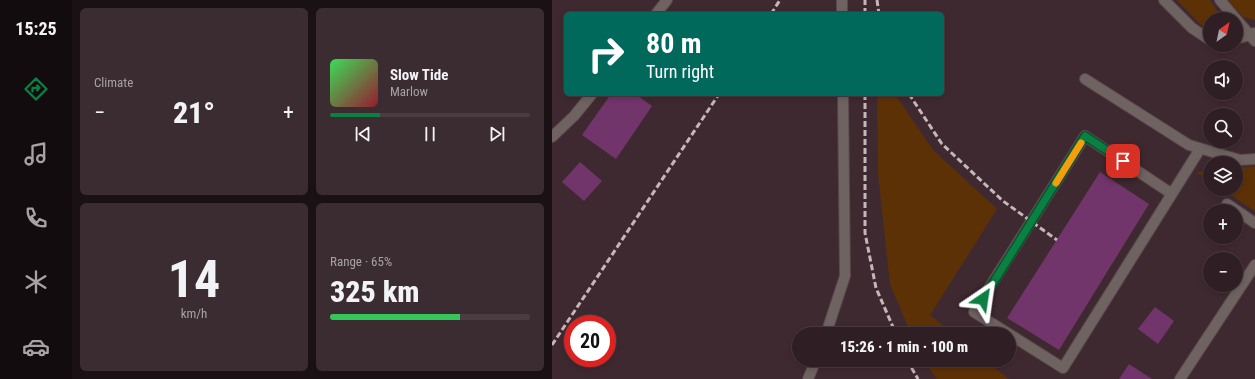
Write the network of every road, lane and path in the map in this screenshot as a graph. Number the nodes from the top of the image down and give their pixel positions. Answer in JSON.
{"nodes":[{"id":1,"x":667,"y":0,"type":"edge"},
{"id":2,"x":842,"y":0,"type":"edge"},
{"id":3,"x":1164,"y":0,"type":"edge"},
{"id":4,"x":1220,"y":0,"type":"edge"},
{"id":5,"x":658,"y":12,"type":"edge"},
{"id":6,"x":842,"y":12,"type":"edge"},
{"id":7,"x":1230,"y":12,"type":"edge"},
{"id":8,"x":1243,"y":26,"type":"edge"},
{"id":9,"x":1203,"y":35,"type":"edge"},
{"id":10,"x":1253,"y":36,"type":"edge"},
{"id":11,"x":1243,"y":37,"type":"edge"},
{"id":12,"x":1085,"y":79,"type":"dead end"},
{"id":13,"x":590,"y":96,"type":"edge"},
{"id":14,"x":843,"y":96,"type":"edge"},
{"id":15,"x":552,"y":137,"type":"edge"},
{"id":16,"x":1200,"y":150,"type":"junction"},
{"id":17,"x":1255,"y":158,"type":"edge"},
{"id":18,"x":1172,"y":194,"type":"junction"},
{"id":19,"x":1243,"y":215,"type":"edge"},
{"id":20,"x":1255,"y":223,"type":"edge"},
{"id":21,"x":1255,"y":265,"type":"edge"},
{"id":22,"x":828,"y":327,"type":"edge"},
{"id":23,"x":813,"y":367,"type":"edge"},
{"id":24,"x":808,"y":379,"type":"edge"},
{"id":25,"x":1180,"y":379,"type":"edge"}],
"edges":[{"from":1,"to":5,"type":"street"},
{"from":2,"to":6,"type":"street"},
{"from":3,"to":9,"type":"street"},
{"from":4,"to":7,"type":"street"},
{"from":8,"to":10,"type":"street"},
{"from":10,"to":11,"type":"street"},
{"from":12,"to":16,"type":"street"},
{"from":13,"to":15,"type":"street"},
{"from":14,"to":22,"type":"street"},
{"from":16,"to":17,"type":"street"},
{"from":16,"to":18,"type":"street"},
{"from":18,"to":18,"type":"street"},
{"from":19,"to":20,"type":"street"},
{"from":21,"to":25,"type":"street"},
{"from":23,"to":24,"type":"street"}]}
